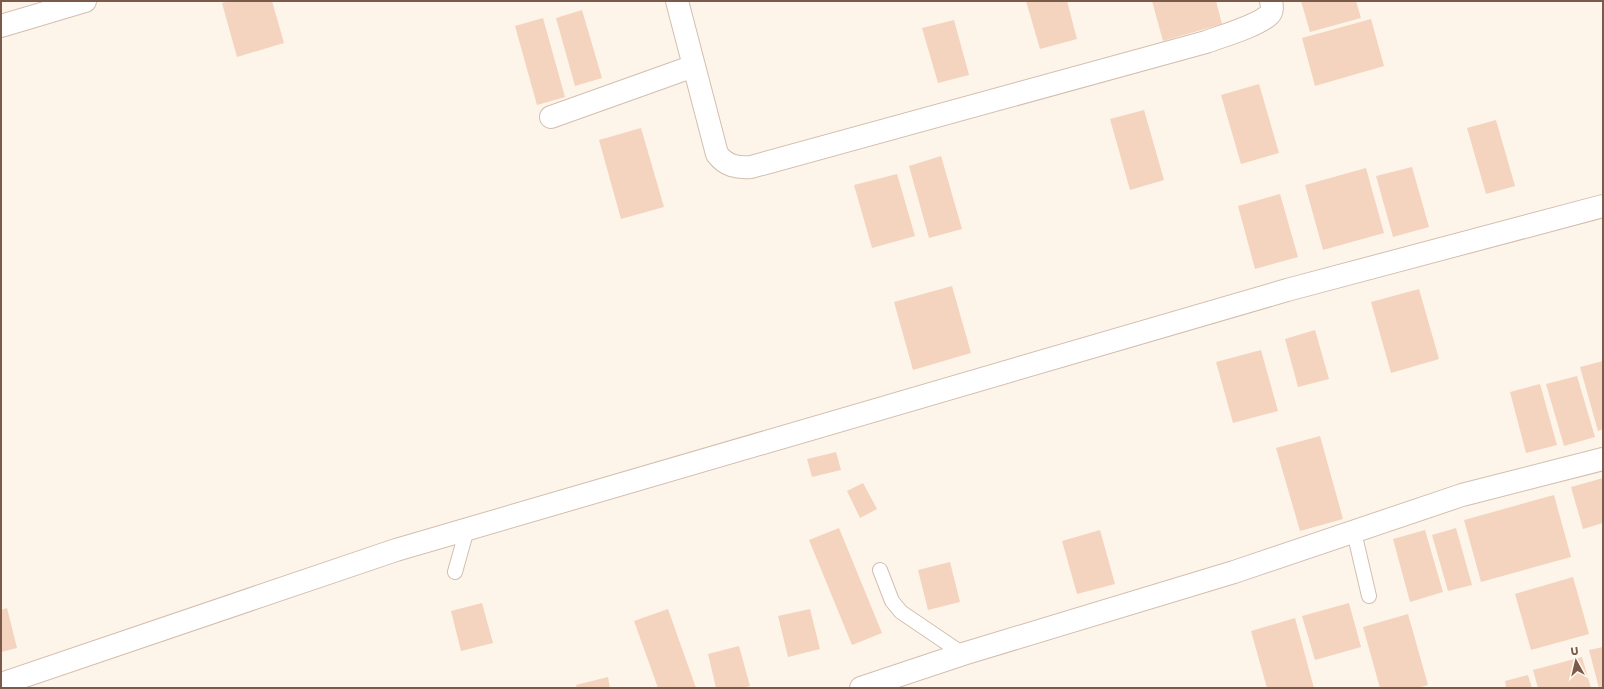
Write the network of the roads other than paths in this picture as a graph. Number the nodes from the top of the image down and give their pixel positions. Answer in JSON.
{"nodes":[{"id":1,"x":85,"y":1,"type":"edge"},
{"id":2,"x":677,"y":1,"type":"edge"},
{"id":3,"x":1271,"y":1,"type":"edge"},
{"id":4,"x":1,"y":26,"type":"edge"},
{"id":5,"x":694,"y":66,"type":"junction"},
{"id":6,"x":551,"y":117,"type":"dead end"},
{"id":7,"x":1603,"y":206,"type":"edge"},
{"id":8,"x":1603,"y":459,"type":"edge"},
{"id":9,"x":468,"y":529,"type":"junction"},
{"id":10,"x":1354,"y":532,"type":"junction"},
{"id":11,"x":880,"y":570,"type":"dead end"},
{"id":12,"x":455,"y":572,"type":"dead end"},
{"id":13,"x":1369,"y":596,"type":"dead end"},
{"id":14,"x":963,"y":654,"type":"junction"},
{"id":15,"x":1,"y":684,"type":"edge"},
{"id":16,"x":861,"y":688,"type":"edge"}],
"edges":[{"from":1,"to":4,"type":"street"},
{"from":2,"to":5,"type":"street"},
{"from":3,"to":5,"type":"street"},
{"from":5,"to":6,"type":"street"},
{"from":7,"to":9,"type":"street"},
{"from":8,"to":10,"type":"street"},
{"from":9,"to":12,"type":"lane"},
{"from":9,"to":15,"type":"street"},
{"from":10,"to":13,"type":"lane"},
{"from":10,"to":14,"type":"street"},
{"from":11,"to":14,"type":"lane"},
{"from":14,"to":16,"type":"street"}]}
